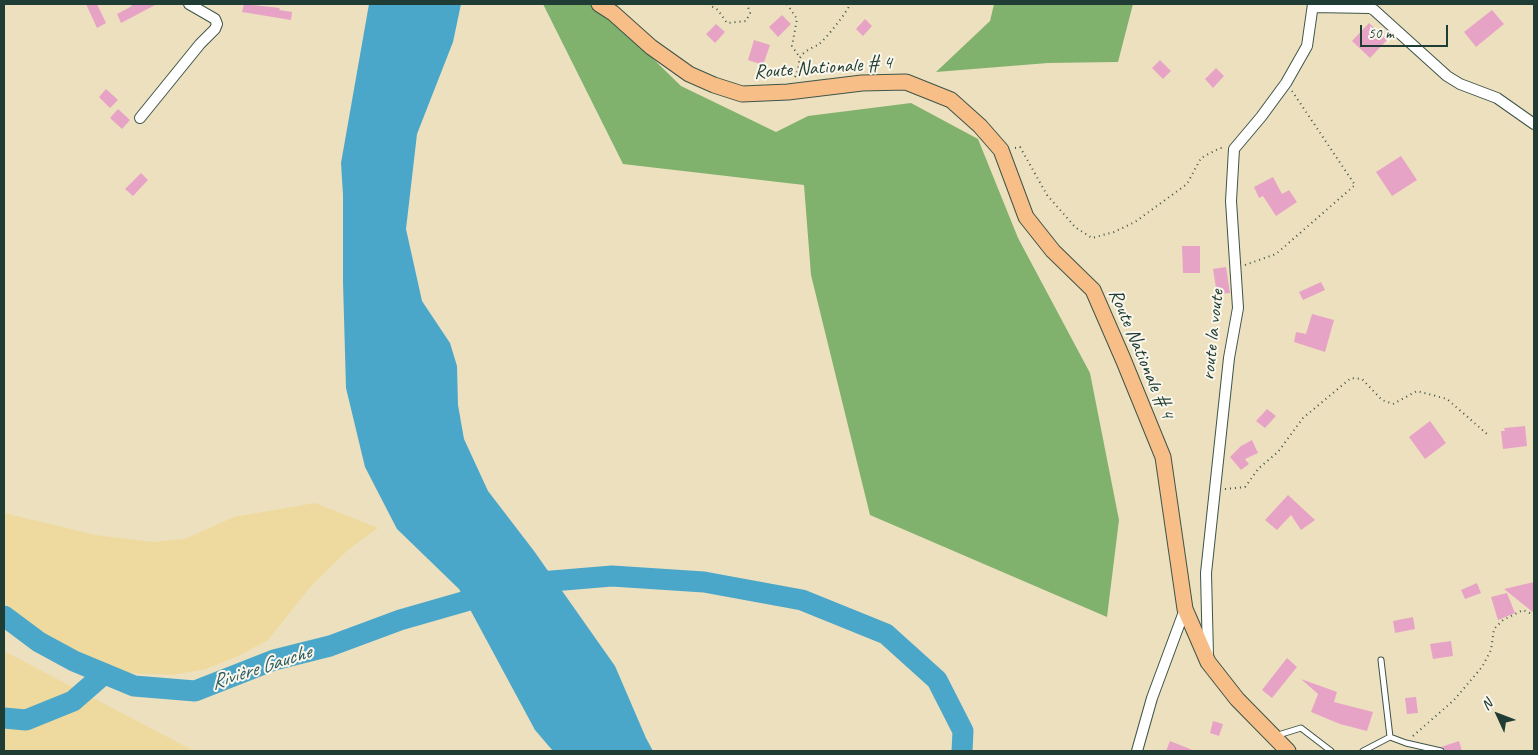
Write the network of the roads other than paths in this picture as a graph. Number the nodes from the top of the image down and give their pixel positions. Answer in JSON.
{"nodes":[{"id":1,"x":189,"y":4,"type":"edge"},
{"id":2,"x":598,"y":4,"type":"edge"},
{"id":3,"x":1314,"y":6,"type":"edge"},
{"id":4,"x":140,"y":118,"type":"dead end"},
{"id":5,"x":1534,"y":124,"type":"edge"},
{"id":6,"x":1185,"y":609,"type":"junction"},
{"id":7,"x":1382,"y":660,"type":"dead end"},
{"id":8,"x":1208,"y":662,"type":"junction"},
{"id":9,"x":1273,"y":737,"type":"junction"},
{"id":10,"x":1390,"y":737,"type":"junction"},
{"id":11,"x":1138,"y":751,"type":"edge"},
{"id":12,"x":1288,"y":751,"type":"edge"},
{"id":13,"x":1331,"y":751,"type":"edge"},
{"id":14,"x":1363,"y":751,"type":"edge"},
{"id":15,"x":1441,"y":751,"type":"edge"}],
"edges":[{"from":1,"to":4,"type":"street"},
{"from":2,"to":6,"type":"main road","name":"Route Nationale # 4"},
{"from":3,"to":5,"type":"street"},
{"from":3,"to":8,"type":"street","name":"route la voute"},
{"from":6,"to":8,"type":"main road","name":"Route Nationale # 4"},
{"from":6,"to":11,"type":"street"},
{"from":7,"to":10,"type":"lane"},
{"from":8,"to":9,"type":"main road","name":"Route Nationale # 4"},
{"from":9,"to":12,"type":"main road","name":"Route Nationale # 4"},
{"from":9,"to":13,"type":"lane"},
{"from":10,"to":14,"type":"lane"},
{"from":10,"to":15,"type":"lane"}]}
